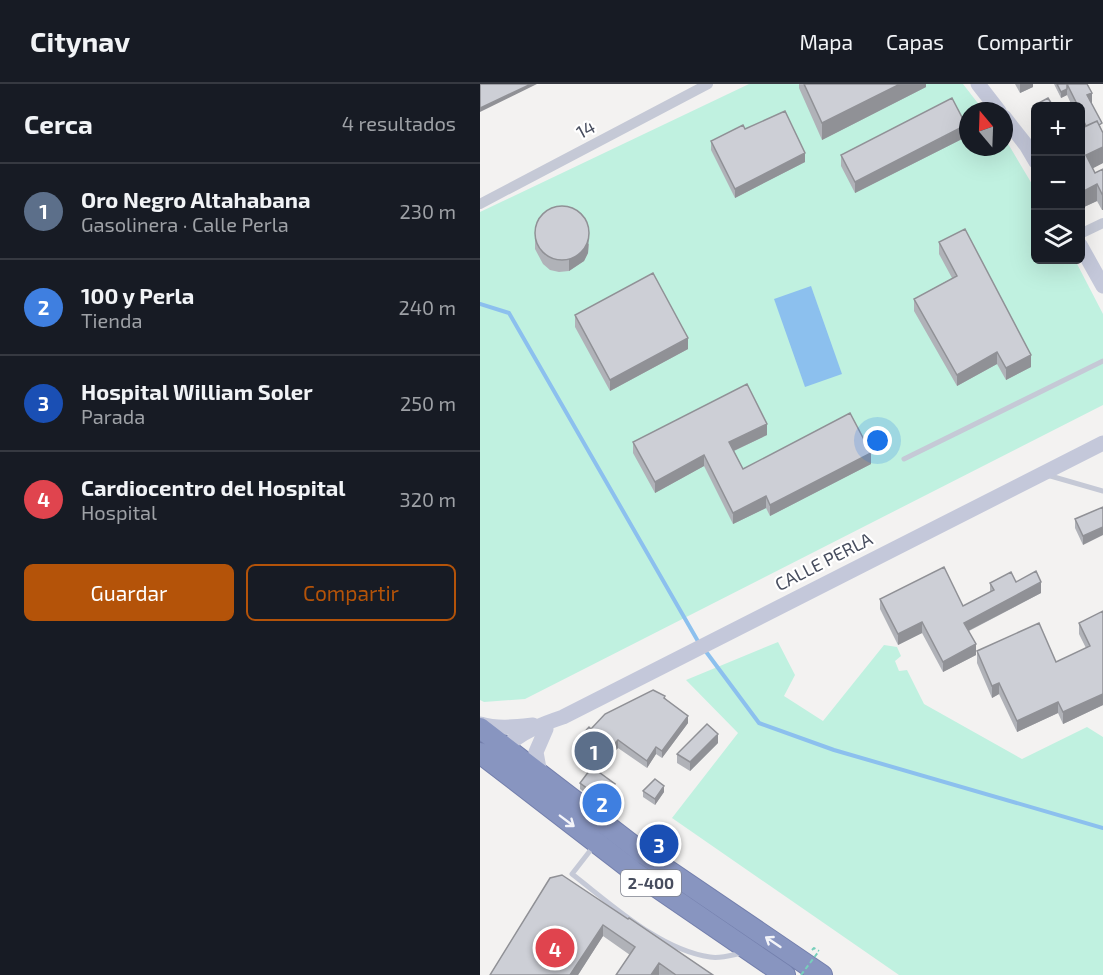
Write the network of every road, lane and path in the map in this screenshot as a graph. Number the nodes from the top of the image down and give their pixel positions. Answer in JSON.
{"nodes":[{"id":1,"x":708,"y":84,"type":"edge"},
{"id":2,"x":978,"y":84,"type":"edge"},
{"id":3,"x":992,"y":102,"type":"edge"},
{"id":4,"x":1013,"y":128,"type":"edge"},
{"id":5,"x":1032,"y":156,"type":"edge"},
{"id":6,"x":480,"y":204,"type":"edge"},
{"id":7,"x":1103,"y":223,"type":"edge"},
{"id":8,"x":1085,"y":232,"type":"edge"},
{"id":9,"x":1085,"y":254,"type":"edge"},
{"id":10,"x":1103,"y":286,"type":"edge"},
{"id":11,"x":1103,"y":361,"type":"edge"},
{"id":12,"x":1103,"y":443,"type":"edge"},
{"id":13,"x":904,"y":459,"type":"dead end"},
{"id":14,"x":1042,"y":473,"type":"junction"},
{"id":15,"x":1103,"y":491,"type":"edge"},
{"id":16,"x":480,"y":726,"type":"edge"},
{"id":17,"x":545,"y":726,"type":"junction"},
{"id":18,"x":505,"y":748,"type":"junction"},
{"id":19,"x":484,"y":757,"type":"edge"},
{"id":20,"x":540,"y":774,"type":"junction"},
{"id":21,"x":596,"y":843,"type":"junction"},
{"id":22,"x":819,"y":951,"type":"dead end"},
{"id":23,"x":752,"y":952,"type":"junction"},
{"id":24,"x":774,"y":972,"type":"edge"},
{"id":25,"x":801,"y":975,"type":"edge"},
{"id":26,"x":822,"y":975,"type":"edge"}],
"edges":[{"from":1,"to":6,"type":"street","name":"14"},
{"from":2,"to":3,"type":"main road"},
{"from":4,"to":5,"type":"main road"},
{"from":7,"to":8,"type":"street"},
{"from":9,"to":10,"type":"main road"},
{"from":11,"to":13,"type":"lane"},
{"from":12,"to":14,"type":"main road","name":"CALLE PERLA"},
{"from":14,"to":15,"type":"lane"},
{"from":14,"to":17,"type":"main road","name":"CALLE PERLA"},
{"from":16,"to":17,"type":"main road"},
{"from":16,"to":18,"type":"highway","number":"2-400"},
{"from":17,"to":18,"type":"main road","name":"CALLE PERLA"},
{"from":17,"to":20,"type":"main road"},
{"from":18,"to":19,"type":"highway"},
{"from":18,"to":20,"type":"highway","number":"2-400"},
{"from":19,"to":21,"type":"highway","number":"2-400","one_way":true},
{"from":26,"to":20,"type":"highway","number":"2-400","one_way":true},
{"from":21,"to":23,"type":"highway","number":"2-400"},
{"from":21,"to":23,"type":"lane"},
{"from":22,"to":25,"type":"path","bridge":true},
{"from":23,"to":24,"type":"highway","number":"2-400"}]}
